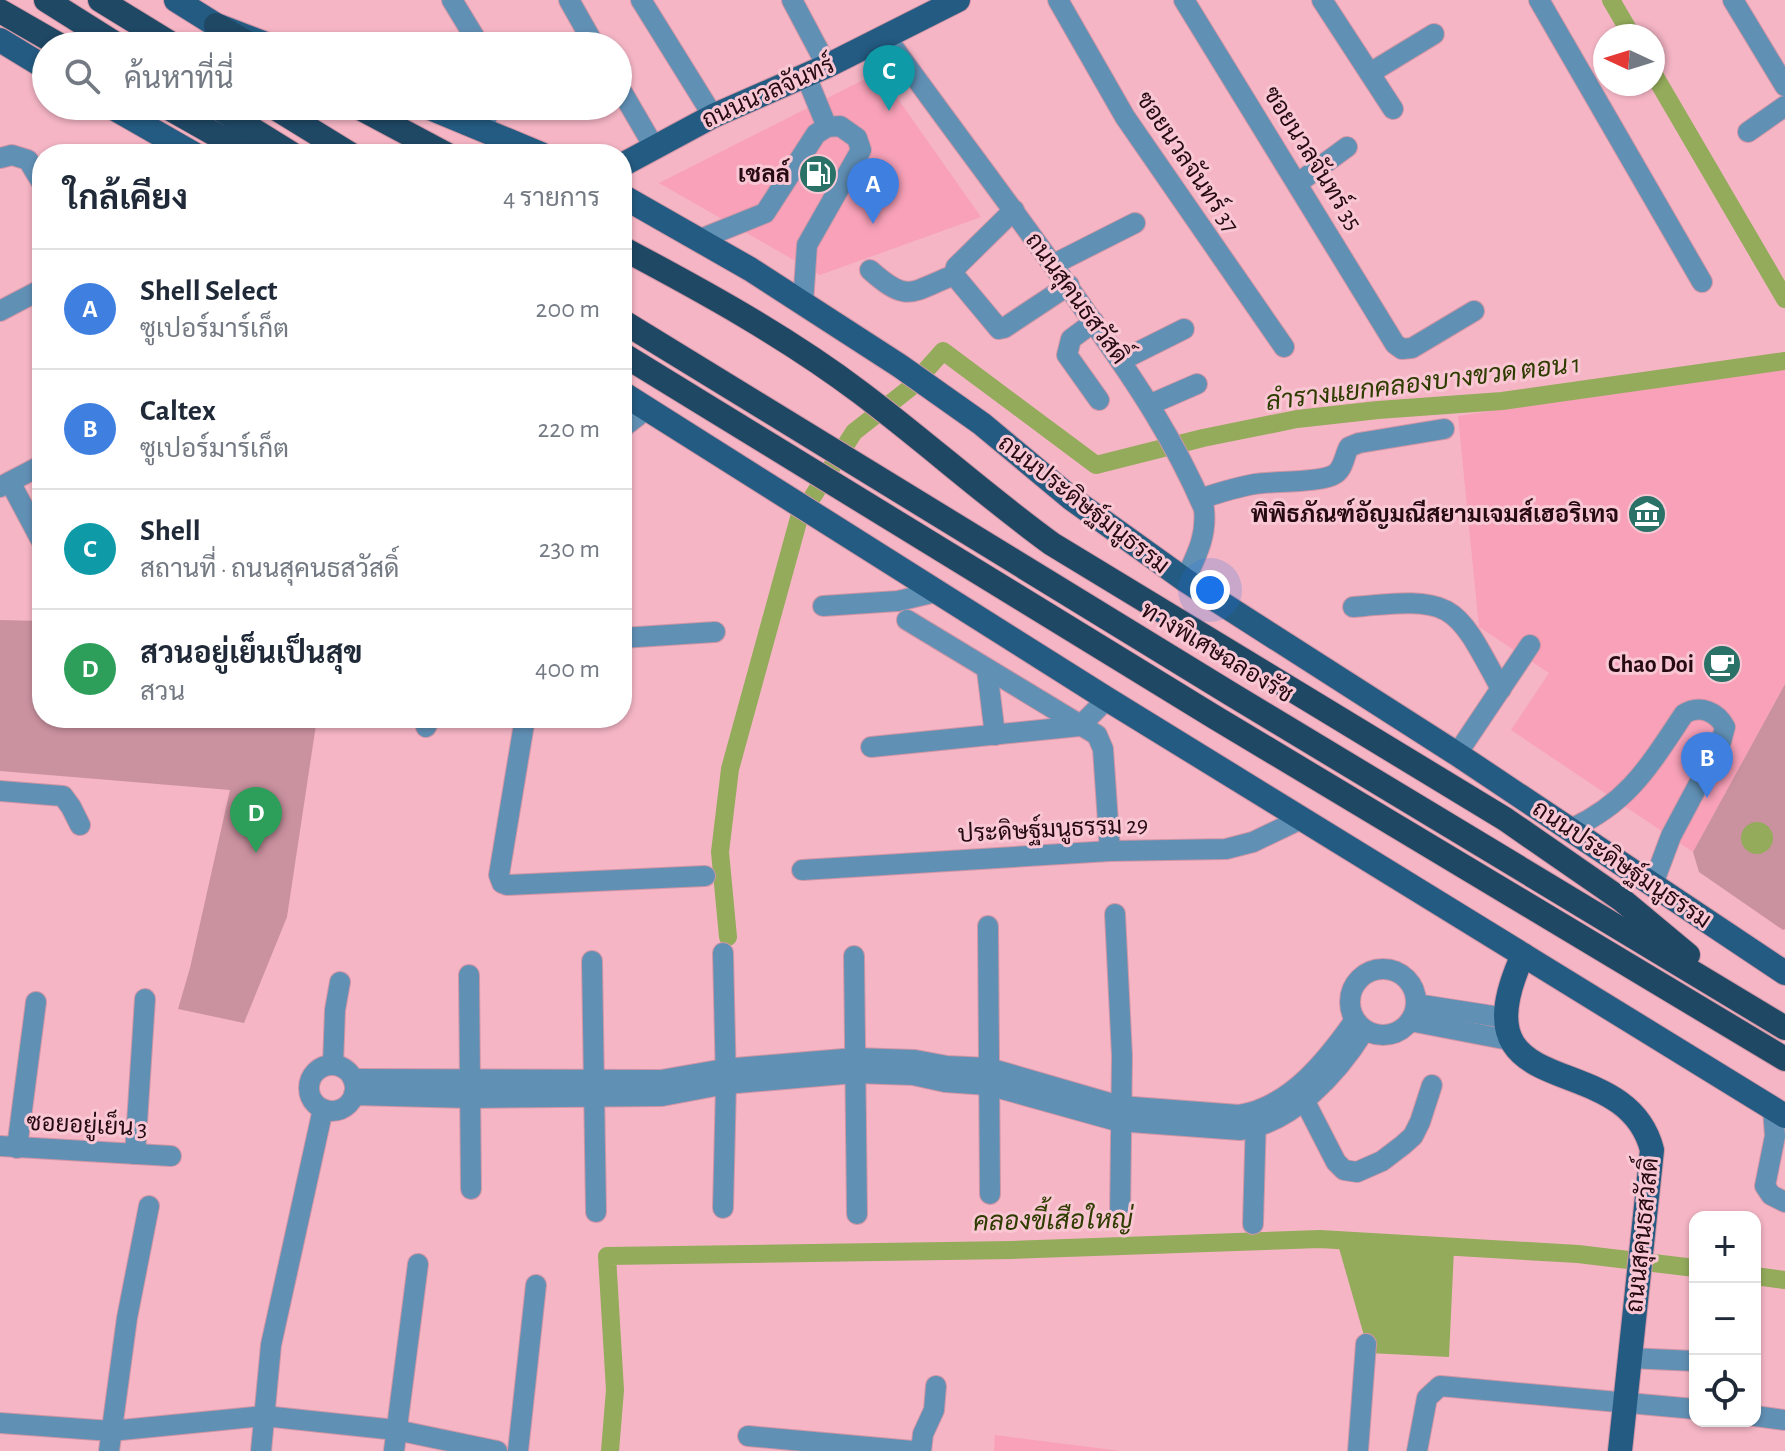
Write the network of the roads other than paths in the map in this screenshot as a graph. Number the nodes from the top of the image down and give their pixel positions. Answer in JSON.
{"nodes":[{"id":1,"x":46,"y":0,"type":"edge"},
{"id":2,"x":100,"y":0,"type":"edge"},
{"id":3,"x":176,"y":0,"type":"edge"},
{"id":4,"x":452,"y":0,"type":"edge"},
{"id":5,"x":569,"y":0,"type":"edge"},
{"id":6,"x":641,"y":0,"type":"edge"},
{"id":7,"x":792,"y":0,"type":"edge"},
{"id":8,"x":1058,"y":0,"type":"edge"},
{"id":9,"x":1184,"y":0,"type":"edge"},
{"id":10,"x":1322,"y":0,"type":"edge"},
{"id":11,"x":1539,"y":0,"type":"edge"},
{"id":12,"x":1733,"y":0,"type":"edge"},
{"id":13,"x":950,"y":2,"type":"edge"},
{"id":14,"x":0,"y":11,"type":"edge"},
{"id":15,"x":216,"y":25,"type":"junction"},
{"id":16,"x":37,"y":32,"type":"edge"},
{"id":17,"x":97,"y":32,"type":"edge"},
{"id":18,"x":152,"y":32,"type":"edge"},
{"id":19,"x":228,"y":32,"type":"edge"},
{"id":20,"x":234,"y":32,"type":"edge"},
{"id":21,"x":471,"y":32,"type":"edge"},
{"id":22,"x":587,"y":32,"type":"edge"},
{"id":23,"x":1434,"y":34,"type":"dead end"},
{"id":24,"x":886,"y":37,"type":"junction"},
{"id":25,"x":0,"y":40,"type":"edge"},
{"id":26,"x":32,"y":59,"type":"edge"},
{"id":27,"x":816,"y":71,"type":"junction"},
{"id":28,"x":1370,"y":73,"type":"junction"},
{"id":29,"x":1782,"y":81,"type":"edge"},
{"id":30,"x":1785,"y":106,"type":"edge"},
{"id":31,"x":632,"y":109,"type":"edge"},
{"id":32,"x":1393,"y":109,"type":"dead end"},
{"id":33,"x":713,"y":116,"type":"junction"},
{"id":34,"x":134,"y":120,"type":"edge"},
{"id":35,"x":190,"y":120,"type":"edge"},
{"id":36,"x":237,"y":120,"type":"edge"},
{"id":37,"x":295,"y":120,"type":"edge"},
{"id":38,"x":382,"y":120,"type":"edge"},
{"id":39,"x":490,"y":120,"type":"edge"},
{"id":40,"x":827,"y":127,"type":"junction"},
{"id":41,"x":1748,"y":132,"type":"dead end"},
{"id":42,"x":176,"y":144,"type":"edge"},
{"id":43,"x":232,"y":144,"type":"edge"},
{"id":44,"x":276,"y":144,"type":"edge"},
{"id":45,"x":334,"y":144,"type":"edge"},
{"id":46,"x":427,"y":144,"type":"edge"},
{"id":47,"x":526,"y":144,"type":"edge"},
{"id":48,"x":654,"y":147,"type":"junction"},
{"id":49,"x":1347,"y":147,"type":"dead end"},
{"id":50,"x":0,"y":158,"type":"edge"},
{"id":51,"x":632,"y":159,"type":"edge"},
{"id":52,"x":32,"y":167,"type":"edge"},
{"id":53,"x":1298,"y":183,"type":"junction"},
{"id":54,"x":632,"y":202,"type":"edge"},
{"id":55,"x":1014,"y":210,"type":"junction"},
{"id":56,"x":1135,"y":223,"type":"dead end"},
{"id":57,"x":698,"y":240,"type":"junction"},
{"id":58,"x":632,"y":254,"type":"edge"},
{"id":59,"x":1054,"y":264,"type":"junction"},
{"id":60,"x":870,"y":270,"type":"dead end"},
{"id":61,"x":954,"y":275,"type":"junction"},
{"id":62,"x":1702,"y":282,"type":"dead end"},
{"id":63,"x":1069,"y":285,"type":"junction"},
{"id":64,"x":32,"y":294,"type":"edge"},
{"id":65,"x":803,"y":303,"type":"junction"},
{"id":66,"x":0,"y":311,"type":"edge"},
{"id":67,"x":1474,"y":311,"type":"dead end"},
{"id":68,"x":1094,"y":322,"type":"junction"},
{"id":69,"x":632,"y":327,"type":"edge"},
{"id":70,"x":1184,"y":329,"type":"dead end"},
{"id":71,"x":1284,"y":347,"type":"dead end"},
{"id":72,"x":632,"y":360,"type":"edge"},
{"id":73,"x":1122,"y":360,"type":"junction"},
{"id":74,"x":1197,"y":384,"type":"dead end"},
{"id":75,"x":632,"y":399,"type":"edge"},
{"id":76,"x":1099,"y":400,"type":"dead end"},
{"id":77,"x":1151,"y":404,"type":"junction"},
{"id":78,"x":648,"y":408,"type":"junction"},
{"id":79,"x":632,"y":420,"type":"edge"},
{"id":80,"x":1444,"y":429,"type":"dead end"},
{"id":81,"x":32,"y":470,"type":"edge"},
{"id":82,"x":5,"y":484,"type":"edge"},
{"id":83,"x":1200,"y":499,"type":"junction"},
{"id":84,"x":32,"y":526,"type":"edge"},
{"id":85,"x":1185,"y":580,"type":"junction"},
{"id":86,"x":936,"y":592,"type":"junction"},
{"id":87,"x":823,"y":606,"type":"dead end"},
{"id":88,"x":1353,"y":607,"type":"dead end"},
{"id":89,"x":907,"y":620,"type":"dead end"},
{"id":90,"x":715,"y":632,"type":"dead end"},
{"id":91,"x":632,"y":637,"type":"edge"},
{"id":92,"x":1530,"y":645,"type":"dead end"},
{"id":93,"x":987,"y":670,"type":"junction"},
{"id":94,"x":1501,"y":689,"type":"junction"},
{"id":95,"x":1107,"y":699,"type":"junction"},
{"id":96,"x":1080,"y":726,"type":"junction"},
{"id":97,"x":523,"y":728,"type":"edge"},
{"id":98,"x":995,"y":735,"type":"junction"},
{"id":99,"x":871,"y":747,"type":"dead end"},
{"id":100,"x":1457,"y":754,"type":"junction"},
{"id":101,"x":0,"y":791,"type":"edge"},
{"id":102,"x":1301,"y":819,"type":"junction"},
{"id":103,"x":80,"y":825,"type":"dead end"},
{"id":104,"x":1571,"y":829,"type":"junction"},
{"id":105,"x":1110,"y":851,"type":"junction"},
{"id":106,"x":802,"y":870,"type":"dead end"},
{"id":107,"x":705,"y":876,"type":"dead end"},
{"id":108,"x":1653,"y":884,"type":"junction"},
{"id":109,"x":1115,"y":914,"type":"dead end"},
{"id":110,"x":988,"y":926,"type":"dead end"},
{"id":111,"x":723,"y":953,"type":"dead end"},
{"id":112,"x":1523,"y":955,"type":"junction"},
{"id":113,"x":854,"y":956,"type":"dead end"},
{"id":114,"x":592,"y":961,"type":"dead end"},
{"id":115,"x":1785,"y":973,"type":"edge"},
{"id":116,"x":469,"y":975,"type":"dead end"},
{"id":117,"x":340,"y":982,"type":"dead end"},
{"id":118,"x":145,"y":999,"type":"dead end"},
{"id":119,"x":36,"y":1002,"type":"dead end"},
{"id":120,"x":1748,"y":1006,"type":"junction"},
{"id":121,"x":1413,"y":1012,"type":"junction"},
{"id":122,"x":1360,"y":1026,"type":"junction"},
{"id":123,"x":1785,"y":1028,"type":"edge"},
{"id":124,"x":1508,"y":1029,"type":"junction"},
{"id":125,"x":1785,"y":1059,"type":"edge"},
{"id":126,"x":333,"y":1064,"type":"junction"},
{"id":127,"x":855,"y":1066,"type":"junction"},
{"id":128,"x":725,"y":1077,"type":"junction"},
{"id":129,"x":989,"y":1077,"type":"junction"},
{"id":130,"x":1432,"y":1085,"type":"dead end"},
{"id":131,"x":353,"y":1087,"type":"junction"},
{"id":132,"x":470,"y":1089,"type":"junction"},
{"id":133,"x":593,"y":1089,"type":"junction"},
{"id":134,"x":1301,"y":1093,"type":"junction"},
{"id":135,"x":323,"y":1109,"type":"junction"},
{"id":136,"x":1779,"y":1113,"type":"edge"},
{"id":137,"x":1120,"y":1114,"type":"junction"},
{"id":138,"x":1256,"y":1120,"type":"junction"},
{"id":139,"x":8,"y":1147,"type":"edge"},
{"id":140,"x":135,"y":1154,"type":"junction"},
{"id":141,"x":171,"y":1156,"type":"dead end"},
{"id":142,"x":471,"y":1189,"type":"dead end"},
{"id":143,"x":990,"y":1194,"type":"dead end"},
{"id":144,"x":1785,"y":1202,"type":"edge"},
{"id":145,"x":149,"y":1206,"type":"dead end"},
{"id":146,"x":723,"y":1208,"type":"dead end"},
{"id":147,"x":596,"y":1212,"type":"dead end"},
{"id":148,"x":857,"y":1214,"type":"dead end"},
{"id":149,"x":1120,"y":1217,"type":"dead end"},
{"id":150,"x":1253,"y":1224,"type":"dead end"},
{"id":151,"x":418,"y":1264,"type":"dead end"},
{"id":152,"x":536,"y":1285,"type":"dead end"},
{"id":153,"x":1366,"y":1344,"type":"dead end"},
{"id":154,"x":1629,"y":1358,"type":"junction"},
{"id":155,"x":1689,"y":1361,"type":"edge"},
{"id":156,"x":936,"y":1386,"type":"dead end"},
{"id":157,"x":1624,"y":1402,"type":"junction"},
{"id":158,"x":1689,"y":1408,"type":"edge"},
{"id":159,"x":264,"y":1416,"type":"junction"},
{"id":160,"x":1761,"y":1417,"type":"edge"},
{"id":161,"x":1785,"y":1420,"type":"edge"},
{"id":162,"x":0,"y":1423,"type":"edge"},
{"id":163,"x":748,"y":1436,"type":"dead end"},
{"id":164,"x":110,"y":1441,"type":"edge"},
{"id":165,"x":395,"y":1441,"type":"edge"},
{"id":166,"x":261,"y":1451,"type":"edge"},
{"id":167,"x":497,"y":1451,"type":"edge"},
{"id":168,"x":518,"y":1451,"type":"edge"},
{"id":169,"x":913,"y":1451,"type":"edge"},
{"id":170,"x":921,"y":1451,"type":"edge"},
{"id":171,"x":1358,"y":1451,"type":"edge"},
{"id":172,"x":1417,"y":1451,"type":"edge"},
{"id":173,"x":1620,"y":1451,"type":"edge"}],
"edges":[{"from":1,"to":17,"type":"highway"},
{"from":2,"to":18,"type":"highway"},
{"from":3,"to":15,"type":"main road"},
{"from":4,"to":21,"type":"street"},
{"from":5,"to":22,"type":"street"},
{"from":6,"to":33,"type":"street"},
{"from":7,"to":27,"type":"street"},
{"from":8,"to":71,"type":"street","name":"ซอยนวลจันทร์ 37"},
{"from":9,"to":53,"type":"street","name":"ซอยนวลจันทร์ 35"},
{"from":10,"to":28,"type":"street"},
{"from":11,"to":62,"type":"street"},
{"from":12,"to":29,"type":"street"},
{"from":13,"to":24,"type":"main road","name":"ถนนนวลจันทร์"},
{"from":14,"to":16,"type":"highway"},
{"from":15,"to":19,"type":"highway"},
{"from":15,"to":20,"type":"main road"},
{"from":23,"to":28,"type":"street"},
{"from":24,"to":27,"type":"main road","name":"ถนนนวลจันทร์"},
{"from":24,"to":55,"type":"street","name":"ถนนสุคนธสวัสดิ์"},
{"from":25,"to":26,"type":"main road"},
{"from":27,"to":33,"type":"main road","name":"ถนนนวลจันทร์"},
{"from":27,"to":40,"type":"street"},
{"from":28,"to":32,"type":"street"},
{"from":30,"to":41,"type":"street"},
{"from":31,"to":48,"type":"street"},
{"from":33,"to":48,"type":"main road","name":"ถนนนวลจันทร์"},
{"from":34,"to":42,"type":"main road"},
{"from":35,"to":43,"type":"highway"},
{"from":36,"to":44,"type":"highway"},
{"from":37,"to":45,"type":"highway"},
{"from":38,"to":46,"type":"highway"},
{"from":39,"to":47,"type":"main road"},
{"from":40,"to":57,"type":"street"},
{"from":40,"to":65,"type":"street"},
{"from":48,"to":51,"type":"main road","name":"ถนนนวลจันทร์"},
{"from":49,"to":53,"type":"street"},
{"from":50,"to":52,"type":"street"},
{"from":53,"to":67,"type":"street","name":"ซอยนวลจันทร์ 35"},
{"from":54,"to":57,"type":"main road","name":"ถนนประดิษฐ์มนูธรรม"},
{"from":55,"to":59,"type":"street","name":"ถนนสุคนธสวัสดิ์"},
{"from":55,"to":61,"type":"street"},
{"from":56,"to":59,"type":"street"},
{"from":57,"to":65,"type":"main road","name":"ถนนประดิษฐ์มนูธรรม"},
{"from":58,"to":120,"type":"highway"},
{"from":59,"to":63,"type":"street","name":"ถนนสุคนธสวัสดิ์"},
{"from":60,"to":61,"type":"street"},
{"from":61,"to":63,"type":"street"},
{"from":63,"to":68,"type":"street","name":"ถนนสุคนธสวัสดิ์"},
{"from":64,"to":66,"type":"street"},
{"from":65,"to":85,"type":"main road","name":"ถนนประดิษฐ์มนูธรรม"},
{"from":68,"to":73,"type":"street","name":"ถนนสุคนธสวัสดิ์"},
{"from":68,"to":76,"type":"street"},
{"from":69,"to":120,"type":"highway","name":"ทางพิเศษฉลองรัช"},
{"from":70,"to":73,"type":"street"},
{"from":72,"to":125,"type":"highway"},
{"from":73,"to":77,"type":"street","name":"ถนนสุคนธสวัสดิ์"},
{"from":74,"to":77,"type":"street"},
{"from":75,"to":78,"type":"main road"},
{"from":77,"to":83,"type":"street","name":"ถนนสุคนธสวัสดิ์"},
{"from":78,"to":79,"type":"street"},
{"from":78,"to":86,"type":"main road"},
{"from":80,"to":83,"type":"street"},
{"from":81,"to":82,"type":"street"},
{"from":82,"to":84,"type":"street"},
{"from":83,"to":85,"type":"street","name":"ถนนสุคนธสวัสดิ์"},
{"from":85,"to":100,"type":"main road","name":"ถนนประดิษฐ์มนูธรรม"},
{"from":86,"to":87,"type":"street"},
{"from":86,"to":95,"type":"main road"},
{"from":88,"to":94,"type":"street"},
{"from":89,"to":93,"type":"street"},
{"from":90,"to":91,"type":"street"},
{"from":92,"to":94,"type":"street"},
{"from":93,"to":96,"type":"street"},
{"from":93,"to":98,"type":"street"},
{"from":94,"to":100,"type":"street"},
{"from":95,"to":96,"type":"street"},
{"from":95,"to":102,"type":"main road"},
{"from":96,"to":98,"type":"street"},
{"from":96,"to":105,"type":"street"},
{"from":97,"to":107,"type":"street"},
{"from":98,"to":99,"type":"street"},
{"from":100,"to":104,"type":"main road","name":"ถนนประดิษฐ์มนูธรรม"},
{"from":101,"to":103,"type":"street"},
{"from":102,"to":105,"type":"street","name":"ประดิษฐ์มนูธรรม 29"},
{"from":102,"to":112,"type":"main road"},
{"from":104,"to":108,"type":"main road","name":"ถนนประดิษฐ์มนูธรรม"},
{"from":104,"to":108,"type":"street"},
{"from":105,"to":106,"type":"street","name":"ประดิษฐ์มนูธรรม 29"},
{"from":108,"to":115,"type":"main road","name":"ถนนประดิษฐ์มนูธรรม"},
{"from":109,"to":137,"type":"street"},
{"from":110,"to":129,"type":"street"},
{"from":111,"to":128,"type":"street"},
{"from":112,"to":124,"type":"main road"},
{"from":112,"to":136,"type":"main road"},
{"from":113,"to":127,"type":"street"},
{"from":114,"to":133,"type":"street"},
{"from":116,"to":132,"type":"street"},
{"from":117,"to":126,"type":"street"},
{"from":118,"to":140,"type":"street"},
{"from":119,"to":139,"type":"street"},
{"from":120,"to":123,"type":"highway","name":"ทางพิเศษฉลองรัช"},
{"from":121,"to":122,"type":"street"},
{"from":121,"to":122,"type":"street"},
{"from":121,"to":124,"type":"street"},
{"from":122,"to":134,"type":"street"},
{"from":124,"to":154,"type":"main road","name":"ถนนสุคนธสวัสดิ์"},
{"from":126,"to":131,"type":"street"},
{"from":126,"to":135,"type":"street"},
{"from":127,"to":128,"type":"street"},
{"from":127,"to":129,"type":"street"},
{"from":127,"to":148,"type":"street"},
{"from":128,"to":133,"type":"street"},
{"from":128,"to":146,"type":"street"},
{"from":129,"to":137,"type":"street"},
{"from":129,"to":143,"type":"street"},
{"from":130,"to":134,"type":"street"},
{"from":131,"to":132,"type":"street"},
{"from":131,"to":135,"type":"street"},
{"from":132,"to":133,"type":"street"},
{"from":132,"to":142,"type":"street"},
{"from":133,"to":147,"type":"street"},
{"from":134,"to":138,"type":"street"},
{"from":135,"to":159,"type":"street"},
{"from":136,"to":144,"type":"street"},
{"from":137,"to":138,"type":"street"},
{"from":137,"to":149,"type":"street"},
{"from":138,"to":150,"type":"street"},
{"from":139,"to":140,"type":"street","name":"ซอยอยู่เย็น 3"},
{"from":140,"to":141,"type":"street","name":"ซอยอยู่เย็น 3"},
{"from":145,"to":164,"type":"street"},
{"from":151,"to":165,"type":"street"},
{"from":152,"to":168,"type":"street"},
{"from":153,"to":171,"type":"street"},
{"from":154,"to":155,"type":"street"},
{"from":154,"to":157,"type":"main road","name":"ถนนสุคนธสวัสดิ์"},
{"from":156,"to":170,"type":"street"},
{"from":157,"to":158,"type":"street"},
{"from":157,"to":172,"type":"street"},
{"from":157,"to":173,"type":"main road","name":"ถนนสุคนธสวัสดิ์"},
{"from":159,"to":164,"type":"street"},
{"from":159,"to":165,"type":"street"},
{"from":159,"to":166,"type":"street"},
{"from":160,"to":161,"type":"street"},
{"from":162,"to":164,"type":"street"},
{"from":163,"to":169,"type":"street"},
{"from":165,"to":167,"type":"street"}]}
